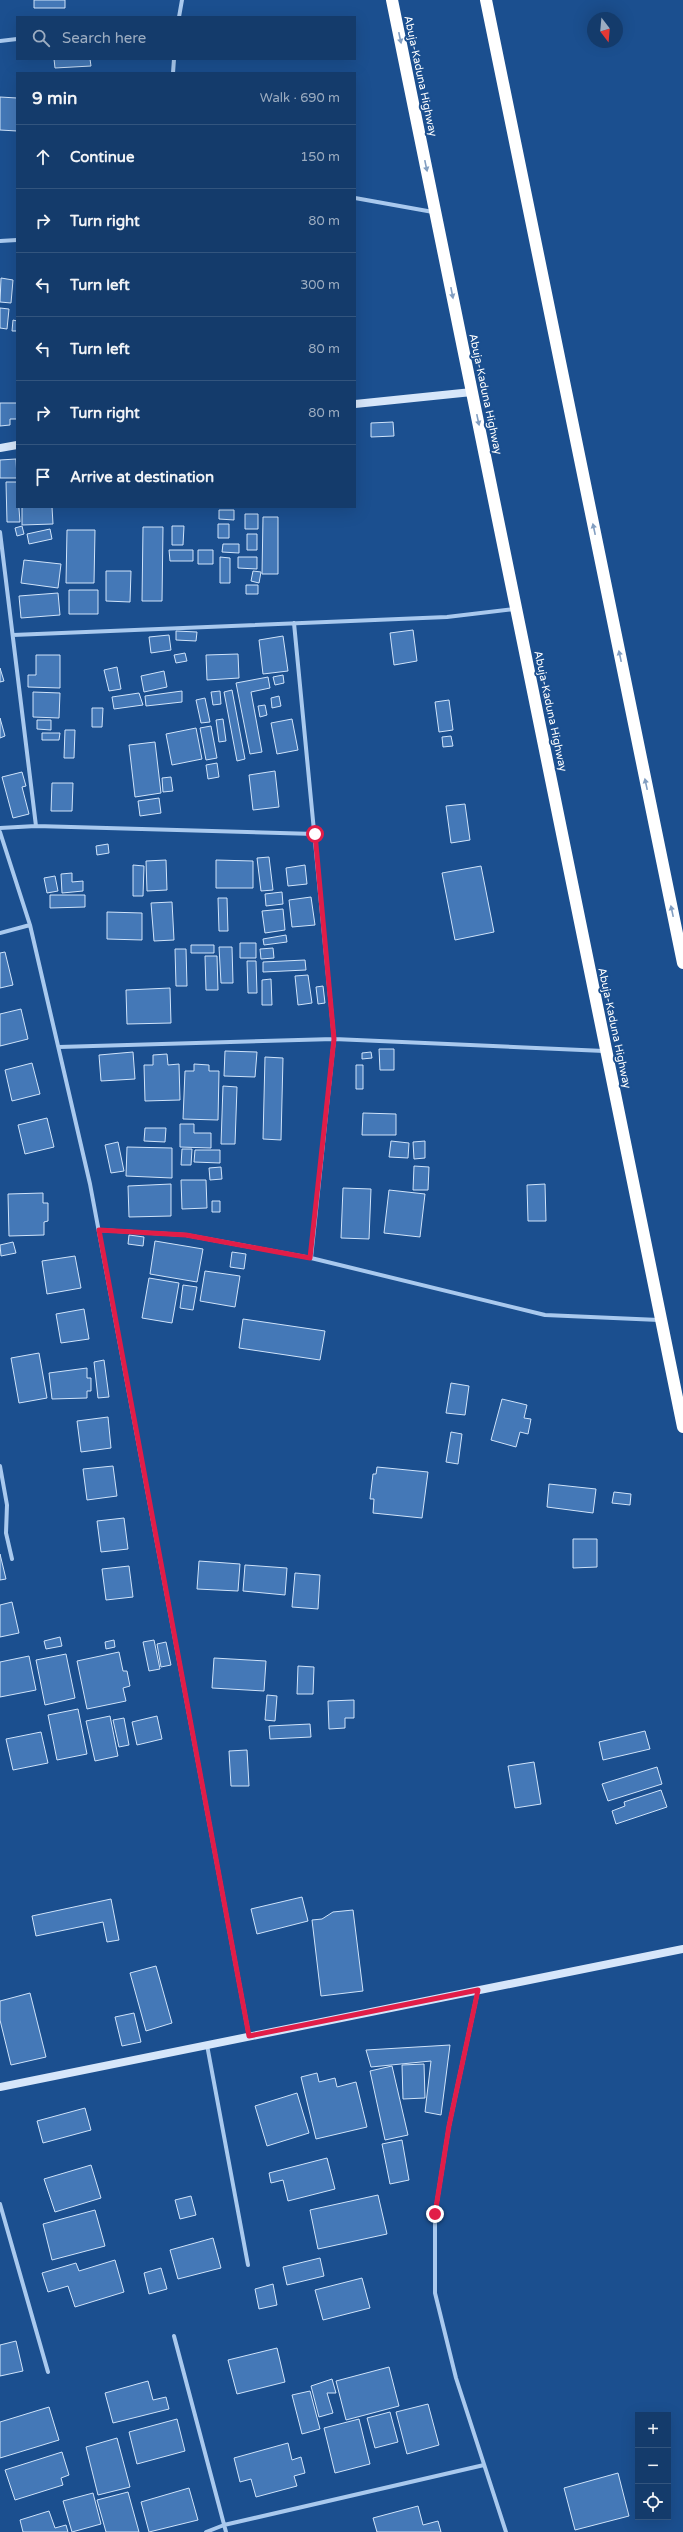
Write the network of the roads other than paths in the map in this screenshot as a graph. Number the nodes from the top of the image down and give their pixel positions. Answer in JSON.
{"nodes":[{"id":1,"x":182,"y":0,"type":"edge"},
{"id":2,"x":392,"y":0,"type":"edge"},
{"id":3,"x":486,"y":0,"type":"edge"},
{"id":4,"x":179,"y":16,"type":"edge"},
{"id":5,"x":16,"y":39,"type":"edge"},
{"id":6,"x":0,"y":41,"type":"edge"},
{"id":7,"x":174,"y":60,"type":"edge"},
{"id":8,"x":173,"y":72,"type":"edge"},
{"id":9,"x":356,"y":198,"type":"edge"},
{"id":10,"x":436,"y":212,"type":"junction"},
{"id":11,"x":16,"y":240,"type":"edge"},
{"id":12,"x":0,"y":241,"type":"edge"},
{"id":13,"x":472,"y":392,"type":"junction"},
{"id":14,"x":356,"y":404,"type":"edge"},
{"id":15,"x":16,"y":445,"type":"edge"},
{"id":16,"x":0,"y":448,"type":"edge"},
{"id":17,"x":0,"y":532,"type":"edge"},
{"id":18,"x":516,"y":608,"type":"junction"},
{"id":19,"x":294,"y":623,"type":"junction"},
{"id":20,"x":13,"y":635,"type":"junction"},
{"id":21,"x":36,"y":826,"type":"junction"},
{"id":22,"x":0,"y":828,"type":"edge"},
{"id":23,"x":0,"y":832,"type":"edge"},
{"id":24,"x":315,"y":834,"type":"junction"},
{"id":25,"x":30,"y":925,"type":"junction"},
{"id":26,"x":0,"y":933,"type":"edge"},
{"id":27,"x":683,"y":963,"type":"edge"},
{"id":28,"x":334,"y":1039,"type":"junction"},
{"id":29,"x":59,"y":1047,"type":"junction"},
{"id":30,"x":607,"y":1052,"type":"junction"},
{"id":31,"x":99,"y":1230,"type":"junction"},
{"id":32,"x":310,"y":1258,"type":"junction"},
{"id":33,"x":662,"y":1320,"type":"junction"},
{"id":34,"x":683,"y":1427,"type":"edge"},
{"id":35,"x":0,"y":1466,"type":"edge"},
{"id":36,"x":12,"y":1559,"type":"dead end"},
{"id":37,"x":683,"y":1948,"type":"edge"},
{"id":38,"x":478,"y":1990,"type":"junction"},
{"id":39,"x":249,"y":2036,"type":"junction"},
{"id":40,"x":207,"y":2044,"type":"junction"},
{"id":41,"x":0,"y":2087,"type":"edge"},
{"id":42,"x":0,"y":2204,"type":"edge"},
{"id":43,"x":248,"y":2265,"type":"dead end"},
{"id":44,"x":174,"y":2336,"type":"dead end"},
{"id":45,"x":48,"y":2372,"type":"dead end"},
{"id":46,"x":484,"y":2465,"type":"junction"},
{"id":47,"x":224,"y":2525,"type":"junction"},
{"id":48,"x":206,"y":2532,"type":"edge"},
{"id":49,"x":226,"y":2532,"type":"edge"},
{"id":50,"x":506,"y":2532,"type":"edge"}],
"edges":[{"from":1,"to":4,"type":"street"},
{"from":2,"to":10,"type":"highway","name":"Abuja-Kaduna Highway","one_way":true},
{"from":27,"to":3,"type":"highway","one_way":true},
{"from":5,"to":6,"type":"street"},
{"from":7,"to":8,"type":"street"},
{"from":9,"to":10,"type":"street"},
{"from":10,"to":13,"type":"highway","name":"Abuja-Kaduna Highway","one_way":true},
{"from":11,"to":12,"type":"street"},
{"from":13,"to":14,"type":"street"},
{"from":13,"to":18,"type":"highway","name":"Abuja-Kaduna Highway","one_way":true},
{"from":15,"to":16,"type":"street"},
{"from":17,"to":20,"type":"street"},
{"from":18,"to":19,"type":"street"},
{"from":18,"to":30,"type":"highway","name":"Abuja-Kaduna Highway"},
{"from":19,"to":20,"type":"street"},
{"from":19,"to":24,"type":"street"},
{"from":20,"to":21,"type":"street"},
{"from":21,"to":22,"type":"street"},
{"from":21,"to":24,"type":"street"},
{"from":23,"to":25,"type":"street"},
{"from":24,"to":28,"type":"street"},
{"from":25,"to":26,"type":"street"},
{"from":25,"to":29,"type":"street"},
{"from":28,"to":29,"type":"street"},
{"from":28,"to":30,"type":"street"},
{"from":28,"to":32,"type":"street"},
{"from":29,"to":31,"type":"street"},
{"from":30,"to":33,"type":"highway","name":"Abuja-Kaduna Highway"},
{"from":31,"to":32,"type":"street"},
{"from":31,"to":39,"type":"street"},
{"from":32,"to":33,"type":"street"},
{"from":33,"to":34,"type":"highway","name":"Abuja-Kaduna Highway"},
{"from":35,"to":36,"type":"street"},
{"from":37,"to":38,"type":"street"},
{"from":38,"to":39,"type":"street"},
{"from":38,"to":46,"type":"street"},
{"from":39,"to":40,"type":"street"},
{"from":40,"to":41,"type":"street"},
{"from":40,"to":43,"type":"street"},
{"from":42,"to":45,"type":"street"},
{"from":44,"to":47,"type":"street"},
{"from":46,"to":47,"type":"street"},
{"from":46,"to":50,"type":"street"},
{"from":47,"to":48,"type":"street"},
{"from":47,"to":49,"type":"street"}]}
